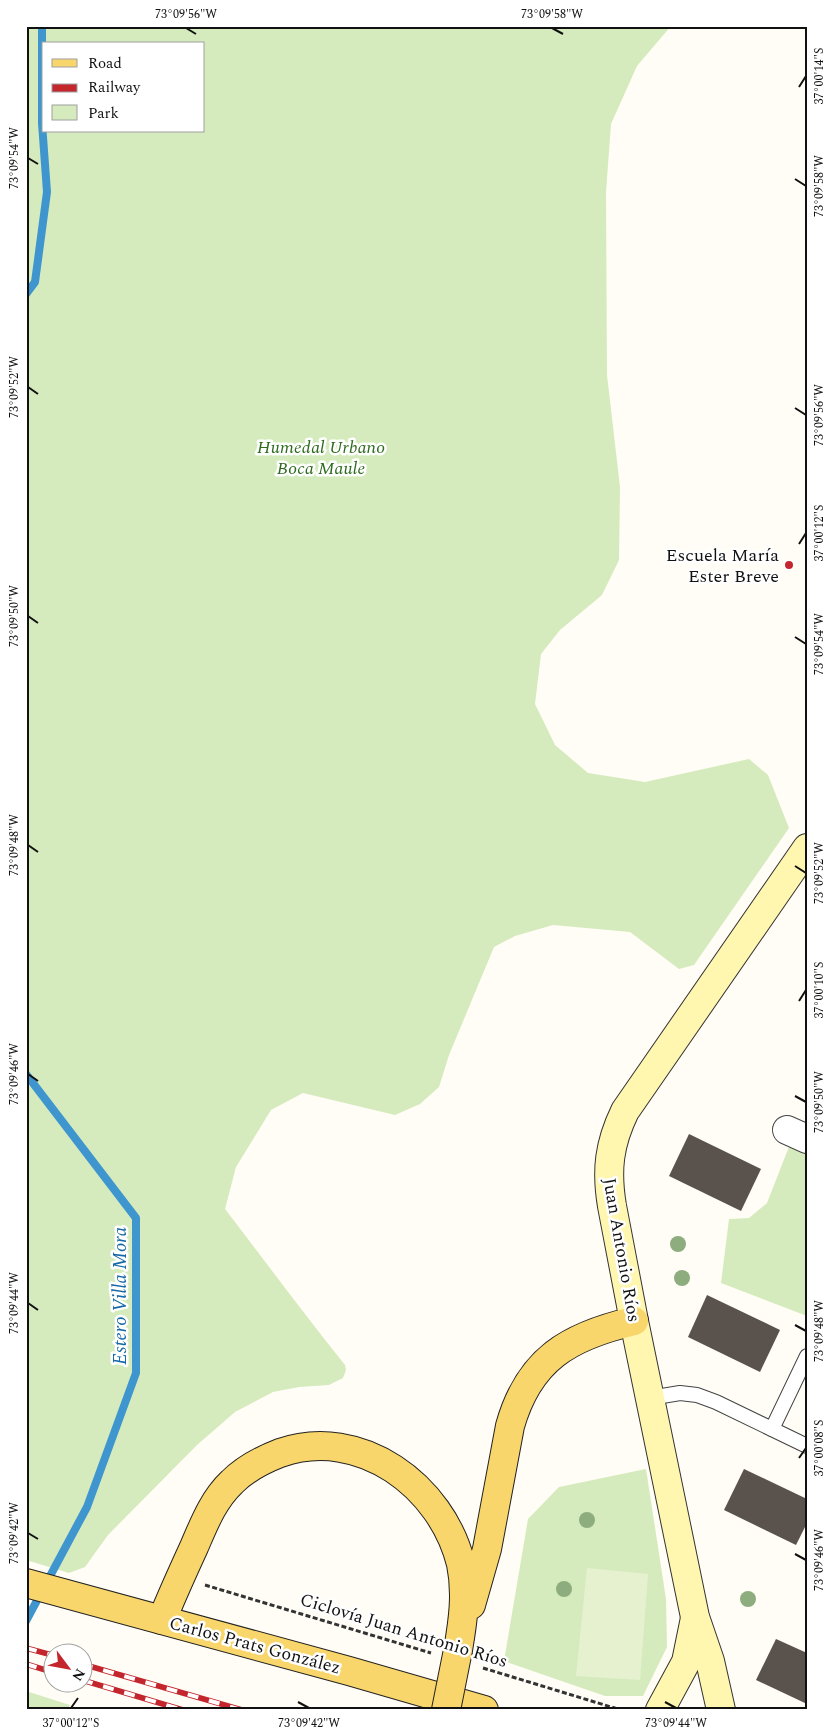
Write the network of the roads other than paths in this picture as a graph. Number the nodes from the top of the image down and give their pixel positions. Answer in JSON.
{"nodes":[{"id":1,"x":807,"y":848,"type":"edge"},
{"id":2,"x":634,"y":1321,"type":"junction"},
{"id":3,"x":807,"y":1356,"type":"edge"},
{"id":4,"x":650,"y":1398,"type":"junction"},
{"id":5,"x":772,"y":1429,"type":"junction"},
{"id":6,"x":807,"y":1446,"type":"edge"},
{"id":7,"x":26,"y":1583,"type":"edge"},
{"id":8,"x":695,"y":1617,"type":"junction"},
{"id":9,"x":162,"y":1620,"type":"junction"},
{"id":10,"x":451,"y":1643,"type":"junction"},
{"id":11,"x":446,"y":1710,"type":"edge"},
{"id":12,"x":484,"y":1710,"type":"edge"},
{"id":13,"x":660,"y":1710,"type":"edge"},
{"id":14,"x":721,"y":1710,"type":"edge"}],
"edges":[{"from":1,"to":2,"type":"street","name":"Juan Antonio Ríos"},
{"from":2,"to":4,"type":"street","name":"Juan Antonio Ríos"},
{"from":2,"to":10,"type":"main road"},
{"from":3,"to":5,"type":"lane"},
{"from":4,"to":5,"type":"lane"},
{"from":4,"to":8,"type":"street","name":"Juan Antonio Ríos"},
{"from":5,"to":6,"type":"lane"},
{"from":7,"to":9,"type":"main road","name":"Carlos Prats González"},
{"from":8,"to":13,"type":"street","name":"Juan Antonio Ríos"},
{"from":8,"to":14,"type":"street","name":"Juan Antonio Ríos"},
{"from":9,"to":10,"type":"main road"},
{"from":9,"to":12,"type":"main road","name":"Carlos Prats González"},
{"from":10,"to":11,"type":"main road","bridge":true}]}
